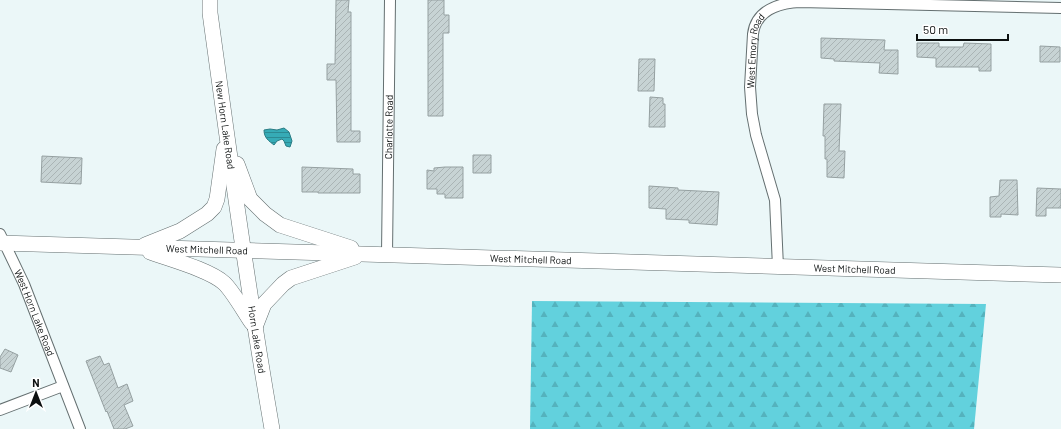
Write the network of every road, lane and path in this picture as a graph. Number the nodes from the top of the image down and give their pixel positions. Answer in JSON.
{"nodes":[{"id":1,"x":210,"y":0,"type":"edge"},
{"id":2,"x":390,"y":0,"type":"edge"},
{"id":3,"x":1061,"y":8,"type":"edge"},
{"id":4,"x":227,"y":134,"type":"junction"},
{"id":5,"x":2,"y":240,"type":"edge"},
{"id":6,"x":137,"y":248,"type":"junction"},
{"id":7,"x":244,"y":250,"type":"junction"},
{"id":8,"x":366,"y":253,"type":"junction"},
{"id":9,"x":387,"y":254,"type":"junction"},
{"id":10,"x":778,"y":266,"type":"junction"},
{"id":11,"x":1061,"y":275,"type":"edge"},
{"id":12,"x":254,"y":327,"type":"junction"},
{"id":13,"x":63,"y":386,"type":"junction"},
{"id":14,"x":0,"y":410,"type":"edge"},
{"id":15,"x":80,"y":429,"type":"edge"},
{"id":16,"x":272,"y":429,"type":"edge"}],
"edges":[{"from":1,"to":4,"type":"main road","name":"New Horn Lake Road"},
{"from":2,"to":9,"type":"street","name":"Charlotte Road"},
{"from":3,"to":10,"type":"street","name":"West Emory Road"},
{"from":4,"to":6,"type":"main road"},
{"from":4,"to":7,"type":"main road","name":"New Horn Lake Road"},
{"from":4,"to":8,"type":"main road"},
{"from":5,"to":6,"type":"main road","name":"West Mitchell Road"},
{"from":5,"to":13,"type":"street","name":"West Horn Lake Road"},
{"from":6,"to":7,"type":"main road","name":"West Mitchell Road"},
{"from":6,"to":12,"type":"main road"},
{"from":7,"to":8,"type":"main road","name":"West Mitchell Road"},
{"from":7,"to":12,"type":"main road","name":"Horn Lake Road"},
{"from":8,"to":9,"type":"main road","name":"West Mitchell Road"},
{"from":8,"to":12,"type":"main road"},
{"from":9,"to":10,"type":"main road","name":"West Mitchell Road"},
{"from":10,"to":11,"type":"main road","name":"West Mitchell Road"},
{"from":12,"to":16,"type":"main road","name":"Horn Lake Road"},
{"from":13,"to":14,"type":"street"},
{"from":13,"to":15,"type":"street","name":"West Horn Lake Road"}]}
